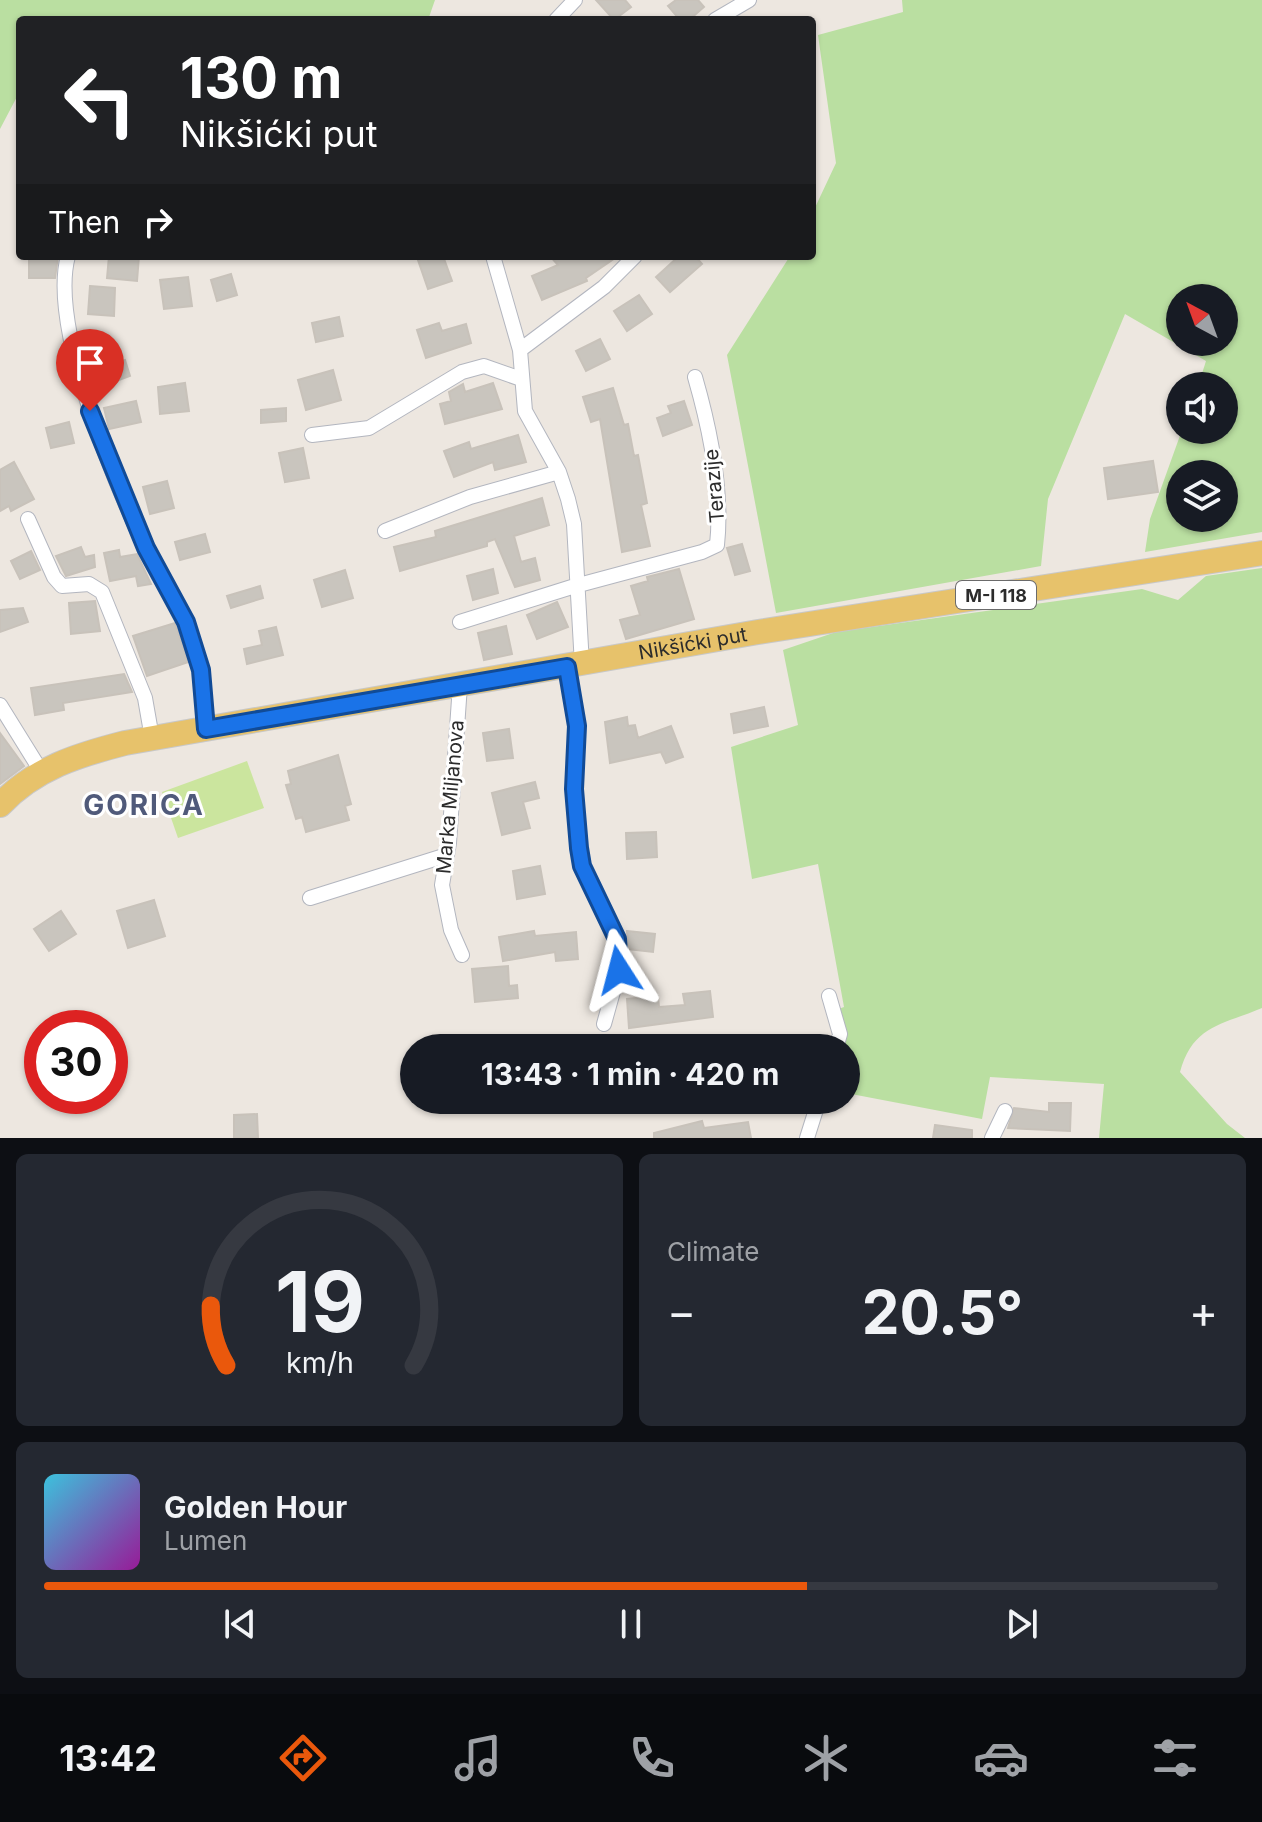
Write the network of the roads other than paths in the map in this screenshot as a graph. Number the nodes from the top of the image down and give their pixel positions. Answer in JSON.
{"nodes":[{"id":1,"x":575,"y":0,"type":"edge"},
{"id":2,"x":749,"y":0,"type":"edge"},
{"id":3,"x":560,"y":16,"type":"edge"},
{"id":4,"x":722,"y":16,"type":"edge"},
{"id":5,"x":68,"y":260,"type":"edge"},
{"id":6,"x":494,"y":260,"type":"edge"},
{"id":7,"x":631,"y":260,"type":"edge"},
{"id":8,"x":520,"y":350,"type":"junction"},
{"id":9,"x":695,"y":377,"type":"dead end"},
{"id":10,"x":521,"y":379,"type":"junction"},
{"id":11,"x":312,"y":435,"type":"dead end"},
{"id":12,"x":559,"y":472,"type":"junction"},
{"id":13,"x":28,"y":519,"type":"dead end"},
{"id":14,"x":385,"y":531,"type":"dead end"},
{"id":15,"x":1262,"y":553,"type":"edge"},
{"id":16,"x":575,"y":586,"type":"junction"},
{"id":17,"x":460,"y":622,"type":"dead end"},
{"id":18,"x":574,"y":666,"type":"junction"},
{"id":19,"x":460,"y":685,"type":"junction"},
{"id":20,"x":0,"y":705,"type":"edge"},
{"id":21,"x":206,"y":729,"type":"junction"},
{"id":22,"x":152,"y":738,"type":"junction"},
{"id":23,"x":41,"y":771,"type":"junction"},
{"id":24,"x":1,"y":801,"type":"edge"},
{"id":25,"x":447,"y":855,"type":"junction"},
{"id":26,"x":310,"y":898,"type":"dead end"},
{"id":27,"x":462,"y":955,"type":"dead end"},
{"id":28,"x":829,"y":996,"type":"dead end"},
{"id":29,"x":604,"y":1024,"type":"dead end"},
{"id":30,"x":840,"y":1034,"type":"edge"},
{"id":31,"x":1005,"y":1111,"type":"dead end"},
{"id":32,"x":815,"y":1114,"type":"edge"},
{"id":33,"x":807,"y":1138,"type":"edge"},
{"id":34,"x":992,"y":1138,"type":"edge"}],
"edges":[{"from":1,"to":3,"type":"street"},
{"from":2,"to":4,"type":"street"},
{"from":5,"to":21,"type":"street"},
{"from":6,"to":8,"type":"street"},
{"from":7,"to":8,"type":"street"},
{"from":8,"to":10,"type":"street"},
{"from":9,"to":16,"type":"street","name":"Terazije"},
{"from":10,"to":11,"type":"street"},
{"from":10,"to":12,"type":"street"},
{"from":12,"to":14,"type":"street"},
{"from":12,"to":16,"type":"street"},
{"from":13,"to":22,"type":"street"},
{"from":15,"to":18,"type":"main road","name":"Nikšićki put","number":"M-I 118"},
{"from":16,"to":17,"type":"street","name":"Terazije"},
{"from":16,"to":18,"type":"street"},
{"from":18,"to":19,"type":"main road","name":"Nikšićki put","number":"M-I 118"},
{"from":18,"to":29,"type":"street"},
{"from":19,"to":21,"type":"main road","name":"Nikšićki put","number":"M-I 118"},
{"from":19,"to":25,"type":"street","name":"Marka Miljanova"},
{"from":20,"to":23,"type":"street"},
{"from":21,"to":22,"type":"main road","name":"Nikšićki put","number":"M-I 118"},
{"from":22,"to":23,"type":"main road","name":"Nikšićki put","number":"M-I 118"},
{"from":23,"to":24,"type":"main road","name":"Nikšićki put","number":"M-I 118"},
{"from":25,"to":26,"type":"street"},
{"from":25,"to":27,"type":"street","name":"Marka Miljanova"},
{"from":28,"to":30,"type":"street"},
{"from":31,"to":34,"type":"street"},
{"from":32,"to":33,"type":"street"}]}
